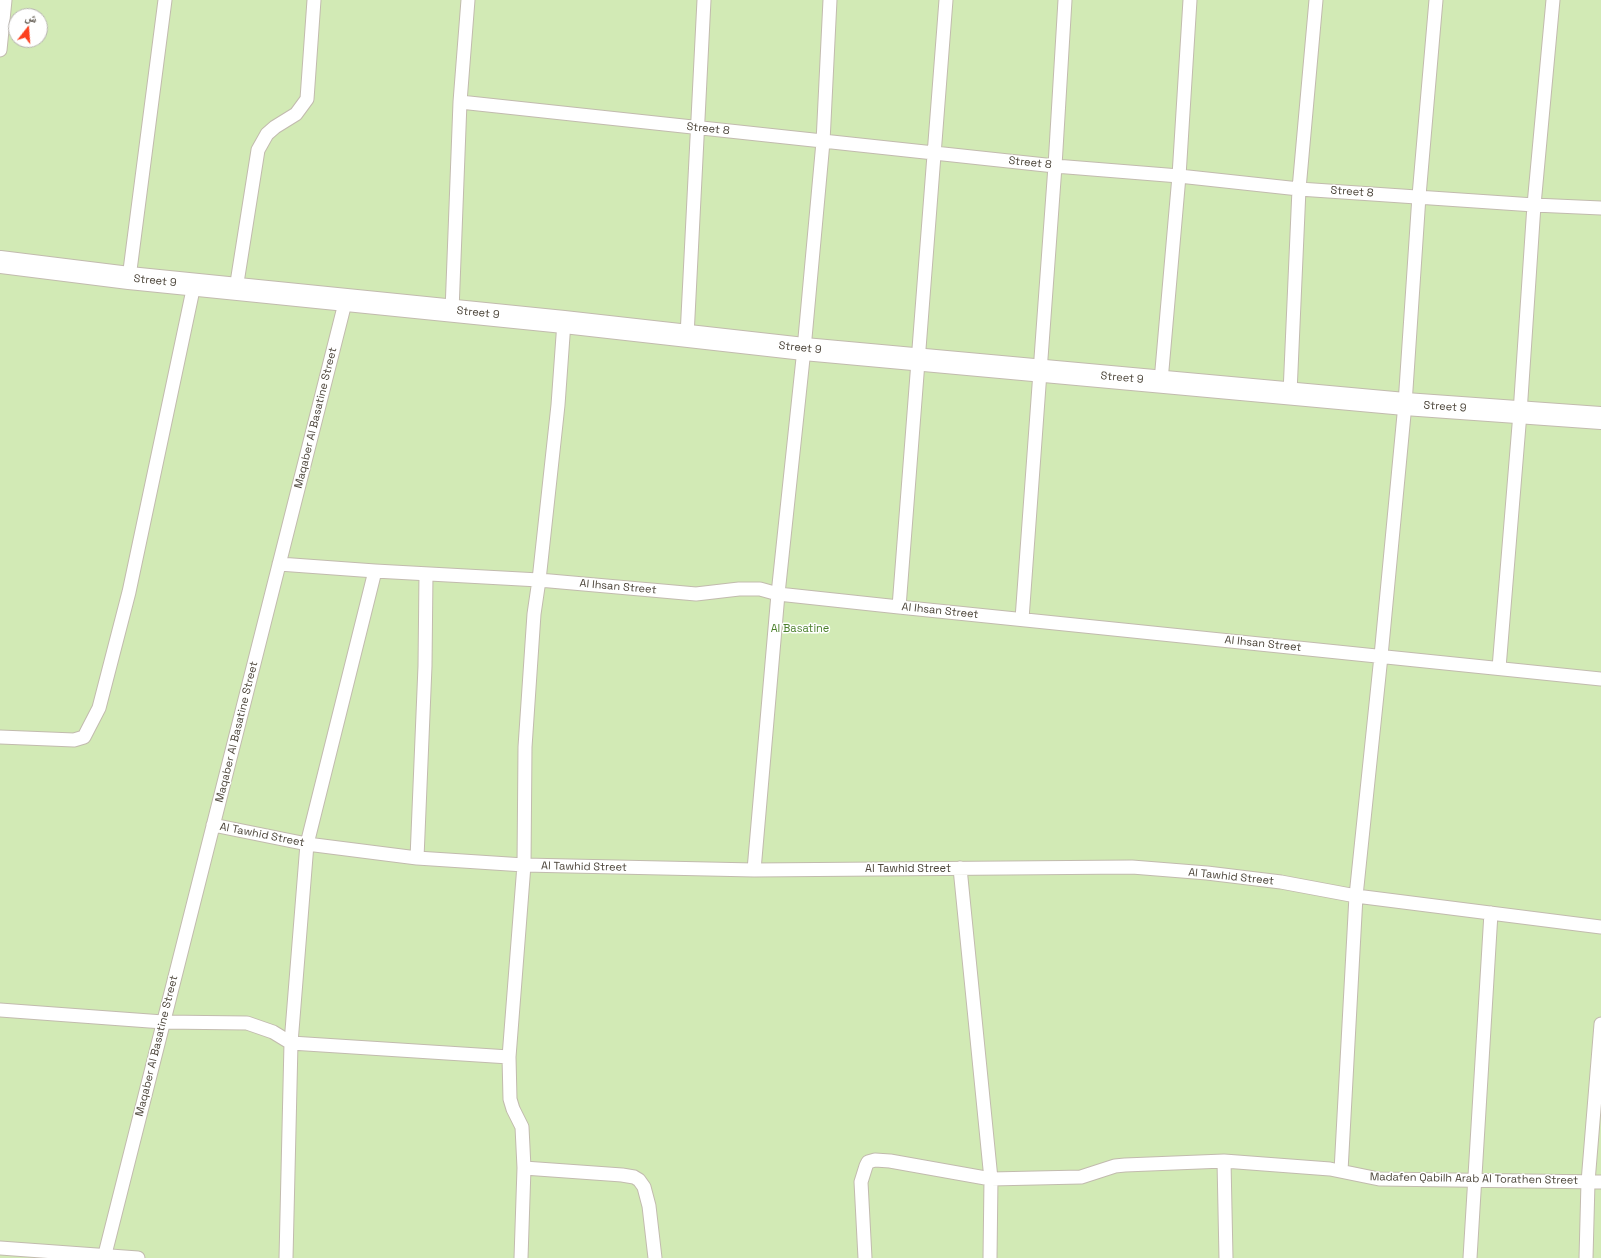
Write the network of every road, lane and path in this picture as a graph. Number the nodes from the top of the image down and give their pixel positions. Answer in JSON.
{"nodes":[{"id":1,"x":5,"y":0,"type":"edge"},
{"id":2,"x":165,"y":0,"type":"edge"},
{"id":3,"x":314,"y":0,"type":"edge"},
{"id":4,"x":468,"y":0,"type":"edge"},
{"id":5,"x":704,"y":0,"type":"edge"},
{"id":6,"x":830,"y":0,"type":"edge"},
{"id":7,"x":946,"y":0,"type":"edge"},
{"id":8,"x":1065,"y":0,"type":"edge"},
{"id":9,"x":1190,"y":0,"type":"edge"},
{"id":10,"x":1316,"y":0,"type":"edge"},
{"id":11,"x":1436,"y":0,"type":"edge"},
{"id":12,"x":1553,"y":0,"type":"edge"},
{"id":13,"x":0,"y":50,"type":"edge"},
{"id":14,"x":460,"y":102,"type":"junction"},
{"id":15,"x":697,"y":128,"type":"junction"},
{"id":16,"x":823,"y":142,"type":"junction"},
{"id":17,"x":935,"y":153,"type":"junction"},
{"id":18,"x":1055,"y":166,"type":"junction"},
{"id":19,"x":1179,"y":176,"type":"junction"},
{"id":20,"x":1299,"y":189,"type":"junction"},
{"id":21,"x":1419,"y":196,"type":"junction"},
{"id":22,"x":1534,"y":205,"type":"junction"},
{"id":23,"x":1601,"y":208,"type":"edge"},
{"id":24,"x":0,"y":262,"type":"edge"},
{"id":25,"x":129,"y":278,"type":"junction"},
{"id":26,"x":194,"y":285,"type":"junction"},
{"id":27,"x":236,"y":289,"type":"junction"},
{"id":28,"x":346,"y":299,"type":"junction"},
{"id":29,"x":452,"y":311,"type":"junction"},
{"id":30,"x":564,"y":322,"type":"junction"},
{"id":31,"x":687,"y":336,"type":"junction"},
{"id":32,"x":804,"y":349,"type":"junction"},
{"id":33,"x":919,"y":360,"type":"junction"},
{"id":34,"x":1040,"y":370,"type":"junction"},
{"id":35,"x":1161,"y":382,"type":"junction"},
{"id":36,"x":1290,"y":393,"type":"junction"},
{"id":37,"x":1405,"y":404,"type":"junction"},
{"id":38,"x":1520,"y":413,"type":"junction"},
{"id":39,"x":1601,"y":418,"type":"edge"},
{"id":40,"x":279,"y":564,"type":"junction"},
{"id":41,"x":375,"y":571,"type":"junction"},
{"id":42,"x":426,"y":574,"type":"junction"},
{"id":43,"x":539,"y":580,"type":"junction"},
{"id":44,"x":778,"y":594,"type":"junction"},
{"id":45,"x":899,"y":607,"type":"junction"},
{"id":46,"x":1022,"y":619,"type":"junction"},
{"id":47,"x":1381,"y":656,"type":"junction"},
{"id":48,"x":1499,"y":668,"type":"junction"},
{"id":49,"x":1601,"y":679,"type":"edge"},
{"id":50,"x":0,"y":737,"type":"edge"},
{"id":51,"x":213,"y":825,"type":"junction"},
{"id":52,"x":307,"y":844,"type":"junction"},
{"id":53,"x":417,"y":858,"type":"junction"},
{"id":54,"x":524,"y":866,"type":"junction"},
{"id":55,"x":960,"y":868,"type":"junction"},
{"id":56,"x":754,"y":870,"type":"junction"},
{"id":57,"x":1356,"y":896,"type":"junction"},
{"id":58,"x":1491,"y":913,"type":"junction"},
{"id":59,"x":1601,"y":927,"type":"edge"},
{"id":60,"x":0,"y":1010,"type":"edge"},
{"id":61,"x":163,"y":1022,"type":"junction"},
{"id":62,"x":1601,"y":1024,"type":"edge"},
{"id":63,"x":291,"y":1043,"type":"junction"},
{"id":64,"x":509,"y":1057,"type":"junction"},
{"id":65,"x":1224,"y":1161,"type":"junction"},
{"id":66,"x":524,"y":1168,"type":"junction"},
{"id":67,"x":1341,"y":1170,"type":"junction"},
{"id":68,"x":991,"y":1179,"type":"junction"},
{"id":69,"x":1474,"y":1179,"type":"junction"},
{"id":70,"x":1594,"y":1182,"type":"edge"},
{"id":71,"x":0,"y":1248,"type":"edge"},
{"id":72,"x":104,"y":1256,"type":"edge"},
{"id":73,"x":138,"y":1258,"type":"edge"},
{"id":74,"x":286,"y":1258,"type":"edge"},
{"id":75,"x":521,"y":1258,"type":"edge"},
{"id":76,"x":655,"y":1258,"type":"edge"},
{"id":77,"x":865,"y":1258,"type":"edge"},
{"id":78,"x":990,"y":1258,"type":"edge"},
{"id":79,"x":1226,"y":1258,"type":"edge"},
{"id":80,"x":1470,"y":1258,"type":"edge"},
{"id":81,"x":1586,"y":1258,"type":"edge"}],
"edges":[{"from":1,"to":13,"type":"lane"},
{"from":2,"to":25,"type":"lane"},
{"from":3,"to":27,"type":"lane"},
{"from":4,"to":14,"type":"lane"},
{"from":5,"to":15,"type":"lane"},
{"from":6,"to":16,"type":"lane"},
{"from":7,"to":17,"type":"lane"},
{"from":8,"to":18,"type":"lane"},
{"from":9,"to":19,"type":"lane"},
{"from":10,"to":20,"type":"lane"},
{"from":11,"to":21,"type":"lane"},
{"from":12,"to":22,"type":"lane"},
{"from":14,"to":15,"type":"lane","name":"Street 8"},
{"from":14,"to":29,"type":"lane"},
{"from":15,"to":16,"type":"lane","name":"Street 8"},
{"from":15,"to":31,"type":"lane"},
{"from":16,"to":17,"type":"lane","name":"Street 8"},
{"from":16,"to":32,"type":"lane"},
{"from":17,"to":18,"type":"lane","name":"Street 8"},
{"from":17,"to":33,"type":"lane"},
{"from":18,"to":19,"type":"lane","name":"Street 8"},
{"from":18,"to":34,"type":"lane"},
{"from":19,"to":20,"type":"lane","name":"Street 8"},
{"from":19,"to":35,"type":"lane"},
{"from":20,"to":21,"type":"lane","name":"Street 8"},
{"from":20,"to":36,"type":"lane"},
{"from":21,"to":22,"type":"lane","name":"Street 8"},
{"from":21,"to":37,"type":"lane"},
{"from":22,"to":23,"type":"lane","name":"Street 8"},
{"from":22,"to":38,"type":"lane"},
{"from":24,"to":25,"type":"street","name":"Street 9"},
{"from":25,"to":26,"type":"street","name":"Street 9"},
{"from":26,"to":27,"type":"street","name":"Street 9"},
{"from":26,"to":50,"type":"lane"},
{"from":27,"to":28,"type":"street","name":"Street 9"},
{"from":28,"to":29,"type":"street","name":"Street 9"},
{"from":28,"to":40,"type":"lane","name":"Maqaber Al Basatine Street"},
{"from":29,"to":30,"type":"street","name":"Street 9"},
{"from":30,"to":31,"type":"street","name":"Street 9"},
{"from":30,"to":43,"type":"lane"},
{"from":31,"to":32,"type":"street","name":"Street 9"},
{"from":32,"to":33,"type":"street","name":"Street 9"},
{"from":32,"to":44,"type":"lane"},
{"from":33,"to":34,"type":"street","name":"Street 9"},
{"from":33,"to":45,"type":"lane"},
{"from":34,"to":35,"type":"street","name":"Street 9"},
{"from":34,"to":46,"type":"lane"},
{"from":35,"to":36,"type":"street","name":"Street 9"},
{"from":36,"to":37,"type":"street","name":"Street 9"},
{"from":37,"to":38,"type":"street","name":"Street 9"},
{"from":37,"to":47,"type":"lane"},
{"from":38,"to":39,"type":"street","name":"Street 9"},
{"from":38,"to":48,"type":"lane"},
{"from":40,"to":41,"type":"lane","name":"Al Ihsan Street"},
{"from":40,"to":51,"type":"lane","name":"Maqaber Al Basatine Street"},
{"from":41,"to":42,"type":"lane","name":"Al Ihsan Street"},
{"from":41,"to":52,"type":"lane"},
{"from":42,"to":43,"type":"lane","name":"Al Ihsan Street"},
{"from":42,"to":53,"type":"lane"},
{"from":43,"to":44,"type":"lane","name":"Al Ihsan Street"},
{"from":43,"to":54,"type":"lane"},
{"from":44,"to":45,"type":"lane","name":"Al Ihsan Street"},
{"from":44,"to":56,"type":"lane"},
{"from":45,"to":46,"type":"lane","name":"Al Ihsan Street"},
{"from":46,"to":47,"type":"lane","name":"Al Ihsan Street"},
{"from":47,"to":48,"type":"lane","name":"Al Ihsan Street"},
{"from":47,"to":57,"type":"lane"},
{"from":48,"to":49,"type":"lane","name":"Al Ihsan Street"},
{"from":51,"to":52,"type":"lane","name":"Al Tawhid Street"},
{"from":51,"to":61,"type":"lane","name":"Maqaber Al Basatine Street"},
{"from":52,"to":53,"type":"lane","name":"Al Tawhid Street"},
{"from":52,"to":63,"type":"lane"},
{"from":53,"to":54,"type":"lane","name":"Al Tawhid Street"},
{"from":54,"to":56,"type":"lane","name":"Al Tawhid Street"},
{"from":54,"to":64,"type":"lane"},
{"from":55,"to":56,"type":"lane","name":"Al Tawhid Street"},
{"from":55,"to":57,"type":"lane","name":"Al Tawhid Street"},
{"from":55,"to":68,"type":"lane"},
{"from":57,"to":58,"type":"lane","name":"Al Tawhid Street"},
{"from":57,"to":67,"type":"lane"},
{"from":58,"to":59,"type":"lane","name":"Al Tawhid Street"},
{"from":58,"to":69,"type":"lane"},
{"from":60,"to":61,"type":"lane"},
{"from":61,"to":63,"type":"lane"},
{"from":61,"to":72,"type":"lane","name":"Maqaber Al Basatine Street"},
{"from":62,"to":70,"type":"lane"},
{"from":63,"to":64,"type":"lane"},
{"from":63,"to":74,"type":"lane"},
{"from":64,"to":66,"type":"lane"},
{"from":65,"to":67,"type":"lane","name":"Madafen Qabilh Arab Al Torathen Street"},
{"from":65,"to":68,"type":"lane","name":"Madafen Qabilh Arab Al Torathen Street"},
{"from":65,"to":79,"type":"lane"},
{"from":66,"to":75,"type":"lane"},
{"from":66,"to":76,"type":"lane"},
{"from":67,"to":69,"type":"lane","name":"Madafen Qabilh Arab Al Torathen Street"},
{"from":68,"to":77,"type":"lane","name":"Madafen Qabilh Arab Al Torathen Street"},
{"from":68,"to":78,"type":"lane"},
{"from":69,"to":70,"type":"lane","name":"Madafen Qabilh Arab Al Torathen Street"},
{"from":69,"to":80,"type":"lane"},
{"from":70,"to":81,"type":"lane"},
{"from":71,"to":72,"type":"lane"},
{"from":72,"to":73,"type":"lane"}]}
